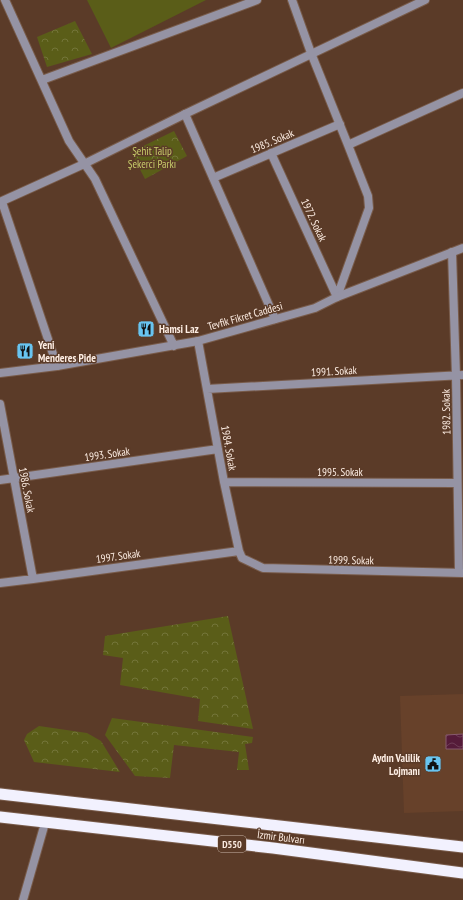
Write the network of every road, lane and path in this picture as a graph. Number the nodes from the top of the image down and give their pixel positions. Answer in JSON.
{"nodes":[{"id":1,"x":5,"y":0,"type":"edge"},
{"id":2,"x":257,"y":0,"type":"edge"},
{"id":3,"x":292,"y":0,"type":"edge"},
{"id":4,"x":425,"y":0,"type":"edge"},
{"id":5,"x":311,"y":54,"type":"junction"},
{"id":6,"x":42,"y":80,"type":"junction"},
{"id":7,"x":463,"y":93,"type":"edge"},
{"id":8,"x":185,"y":114,"type":"junction"},
{"id":9,"x":340,"y":124,"type":"junction"},
{"id":10,"x":348,"y":145,"type":"junction"},
{"id":11,"x":271,"y":153,"type":"junction"},
{"id":12,"x":84,"y":164,"type":"junction"},
{"id":13,"x":213,"y":178,"type":"junction"},
{"id":14,"x":1,"y":202,"type":"edge"},
{"id":15,"x":463,"y":248,"type":"edge"},
{"id":16,"x":452,"y":252,"type":"junction"},
{"id":17,"x":337,"y":297,"type":"junction"},
{"id":18,"x":275,"y":319,"type":"junction"},
{"id":19,"x":198,"y":341,"type":"junction"},
{"id":20,"x":174,"y":346,"type":"junction"},
{"id":21,"x":57,"y":366,"type":"junction"},
{"id":22,"x":0,"y":373,"type":"edge"},
{"id":23,"x":460,"y":376,"type":"edge"},
{"id":24,"x":207,"y":389,"type":"junction"},
{"id":25,"x":0,"y":404,"type":"edge"},
{"id":26,"x":218,"y":449,"type":"junction"},
{"id":27,"x":14,"y":479,"type":"junction"},
{"id":28,"x":0,"y":480,"type":"edge"},
{"id":29,"x":224,"y":482,"type":"junction"},
{"id":30,"x":457,"y":483,"type":"junction"},
{"id":31,"x":240,"y":554,"type":"junction"},
{"id":32,"x":461,"y":573,"type":"edge"},
{"id":33,"x":33,"y":579,"type":"junction"},
{"id":34,"x":0,"y":583,"type":"edge"},
{"id":35,"x":0,"y":794,"type":"edge"},
{"id":36,"x":0,"y":817,"type":"edge"},
{"id":37,"x":45,"y":823,"type":"junction"},
{"id":38,"x":463,"y":847,"type":"edge"},
{"id":39,"x":463,"y":873,"type":"edge"},
{"id":40,"x":23,"y":900,"type":"edge"}],
"edges":[{"from":1,"to":6,"type":"street"},
{"from":2,"to":6,"type":"street"},
{"from":3,"to":5,"type":"street"},
{"from":4,"to":5,"type":"street"},
{"from":5,"to":8,"type":"street"},
{"from":5,"to":9,"type":"street"},
{"from":6,"to":12,"type":"street"},
{"from":7,"to":10,"type":"street"},
{"from":8,"to":12,"type":"street"},
{"from":8,"to":13,"type":"street"},
{"from":9,"to":10,"type":"street"},
{"from":9,"to":11,"type":"street","name":"1985. Sokak"},
{"from":10,"to":17,"type":"street"},
{"from":11,"to":13,"type":"street","name":"1985. Sokak"},
{"from":11,"to":17,"type":"street","name":"1972. Sokak"},
{"from":12,"to":14,"type":"street"},
{"from":12,"to":20,"type":"street"},
{"from":13,"to":18,"type":"street"},
{"from":14,"to":21,"type":"street"},
{"from":15,"to":16,"type":"street","name":"Tevfik Fikret Caddesi"},
{"from":16,"to":17,"type":"street","name":"Tevfik Fikret Caddesi"},
{"from":16,"to":23,"type":"street","name":"1982. Sokak"},
{"from":17,"to":18,"type":"street","name":"Tevfik Fikret Caddesi"},
{"from":18,"to":19,"type":"street","name":"Tevfik Fikret Caddesi"},
{"from":19,"to":20,"type":"street","name":"Tevfik Fikret Caddesi"},
{"from":19,"to":24,"type":"street","name":"1984. Sokak"},
{"from":20,"to":21,"type":"street","name":"Tevfik Fikret Caddesi"},
{"from":21,"to":22,"type":"street","name":"Tevfik Fikret Caddesi"},
{"from":23,"to":24,"type":"street","name":"1991. Sokak"},
{"from":23,"to":30,"type":"street","name":"1982. Sokak"},
{"from":24,"to":26,"type":"street","name":"1984. Sokak"},
{"from":25,"to":27,"type":"street","name":"1986. Sokak"},
{"from":26,"to":27,"type":"street","name":"1993. Sokak"},
{"from":26,"to":29,"type":"street","name":"1984. Sokak"},
{"from":27,"to":28,"type":"street","name":"1993. Sokak"},
{"from":27,"to":33,"type":"street","name":"1986. Sokak"},
{"from":29,"to":30,"type":"street","name":"1995. Sokak"},
{"from":29,"to":31,"type":"street","name":"1984. Sokak"},
{"from":30,"to":32,"type":"street","name":"1982. Sokak"},
{"from":31,"to":32,"type":"street","name":"1999. Sokak"},
{"from":31,"to":33,"type":"street","name":"1997. Sokak"},
{"from":33,"to":34,"type":"street","name":"1997. Sokak"},
{"from":35,"to":38,"type":"highway","name":"İzmir Bulvarı","number":"D550"},
{"from":36,"to":37,"type":"highway","name":"İzmir Bulvarı","number":"D550"},
{"from":37,"to":39,"type":"highway","name":"İzmir Bulvarı","number":"D550"},
{"from":37,"to":40,"type":"street"}]}
